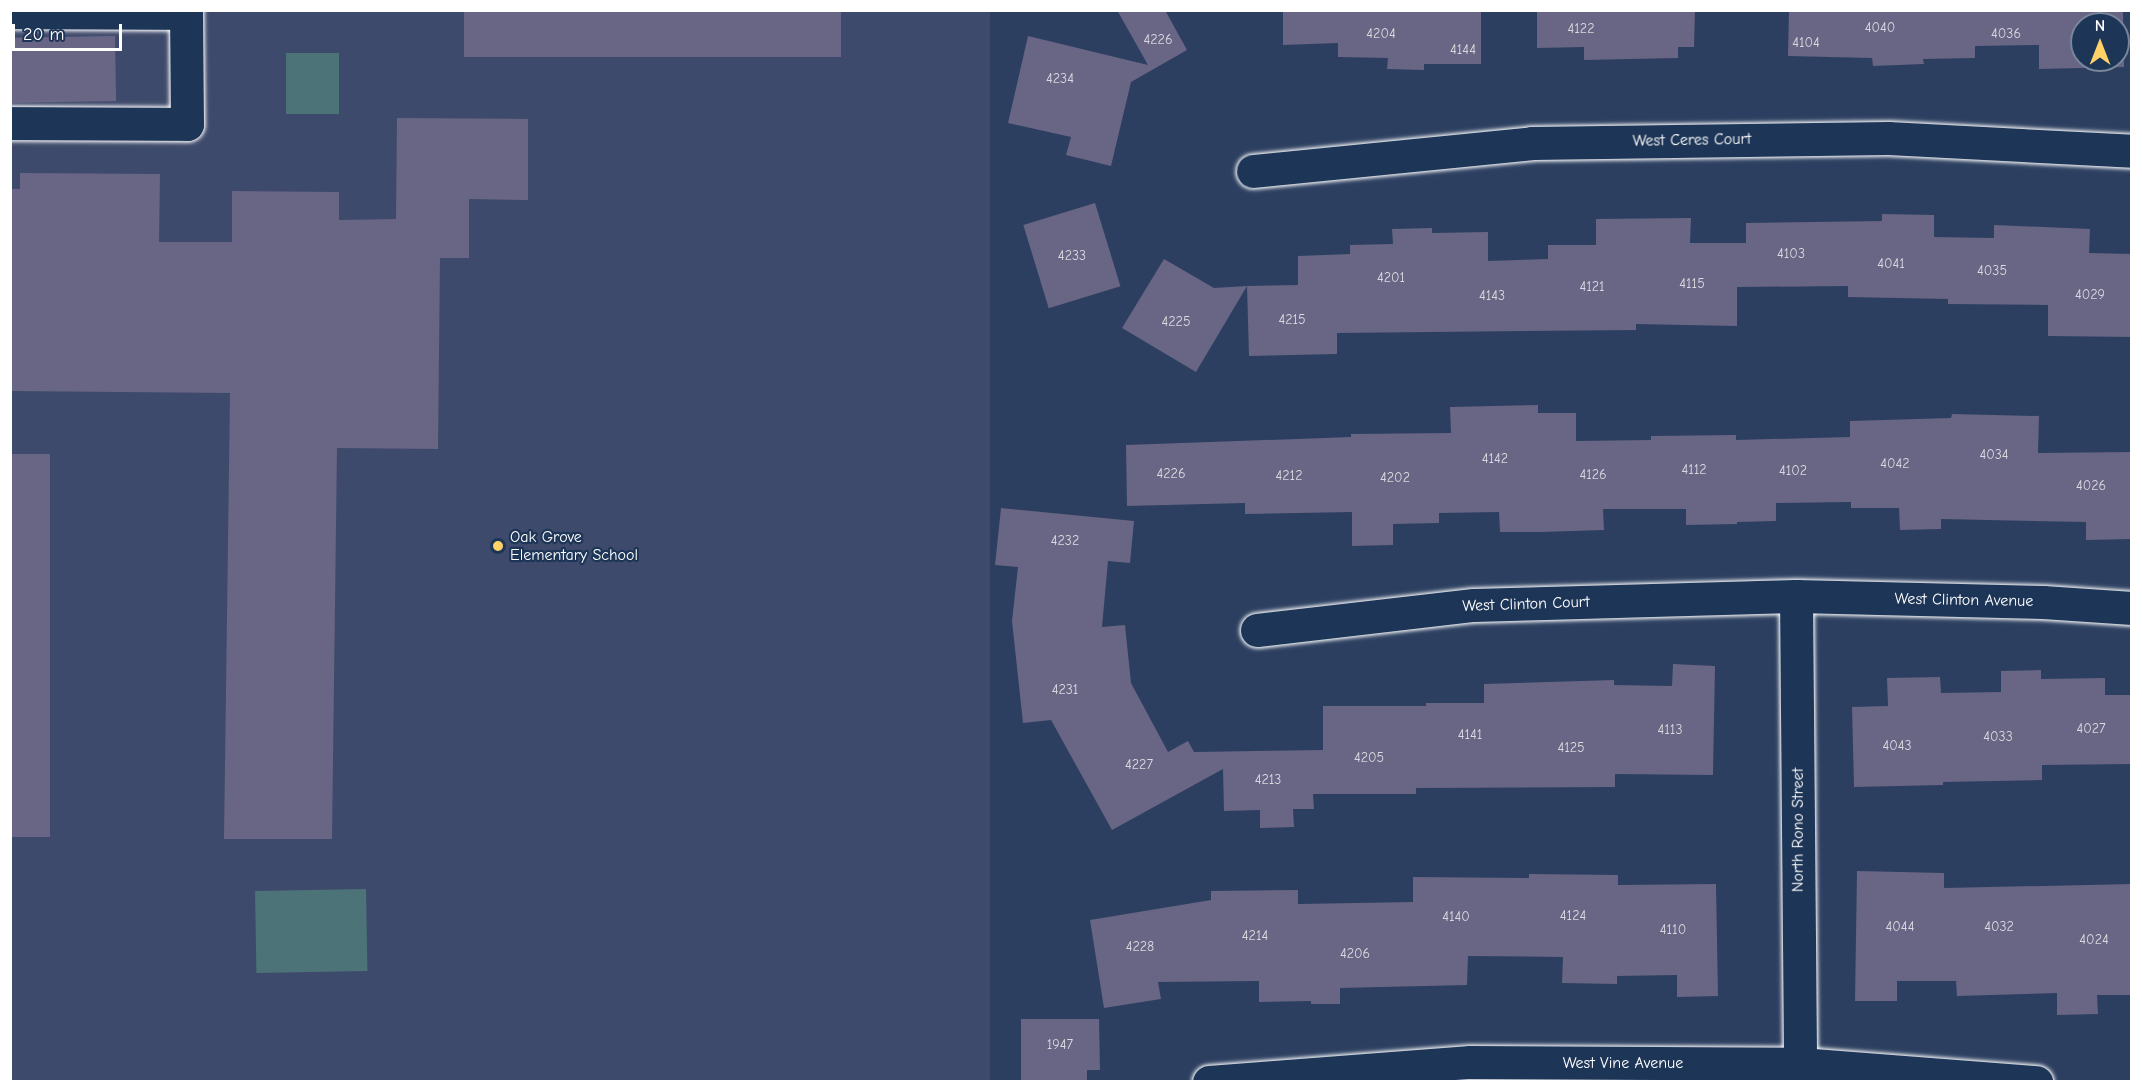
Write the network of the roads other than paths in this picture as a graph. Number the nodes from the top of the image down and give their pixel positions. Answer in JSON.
{"nodes":[{"id":1,"x":10,"y":12,"type":"edge"},
{"id":2,"x":186,"y":12,"type":"edge"},
{"id":3,"x":10,"y":123,"type":"edge"},
{"id":4,"x":2132,"y":151,"type":"edge"},
{"id":5,"x":1253,"y":171,"type":"dead end"},
{"id":6,"x":1796,"y":596,"type":"junction"},
{"id":7,"x":2132,"y":608,"type":"edge"},
{"id":8,"x":1257,"y":630,"type":"dead end"},
{"id":9,"x":1800,"y":1064,"type":"junction"},
{"id":10,"x":1209,"y":1080,"type":"edge"},
{"id":11,"x":2037,"y":1082,"type":"edge"}],
"edges":[{"from":1,"to":2,"type":"street"},
{"from":2,"to":3,"type":"street"},
{"from":4,"to":5,"type":"street","name":"West Ceres Court"},
{"from":6,"to":7,"type":"street","name":"West Clinton Avenue"},
{"from":6,"to":8,"type":"street","name":"West Clinton Court"},
{"from":6,"to":9,"type":"street","name":"North Rono Street"},
{"from":9,"to":10,"type":"street","name":"West Vine Avenue"},
{"from":9,"to":11,"type":"street","name":"West Vine Avenue"}]}
